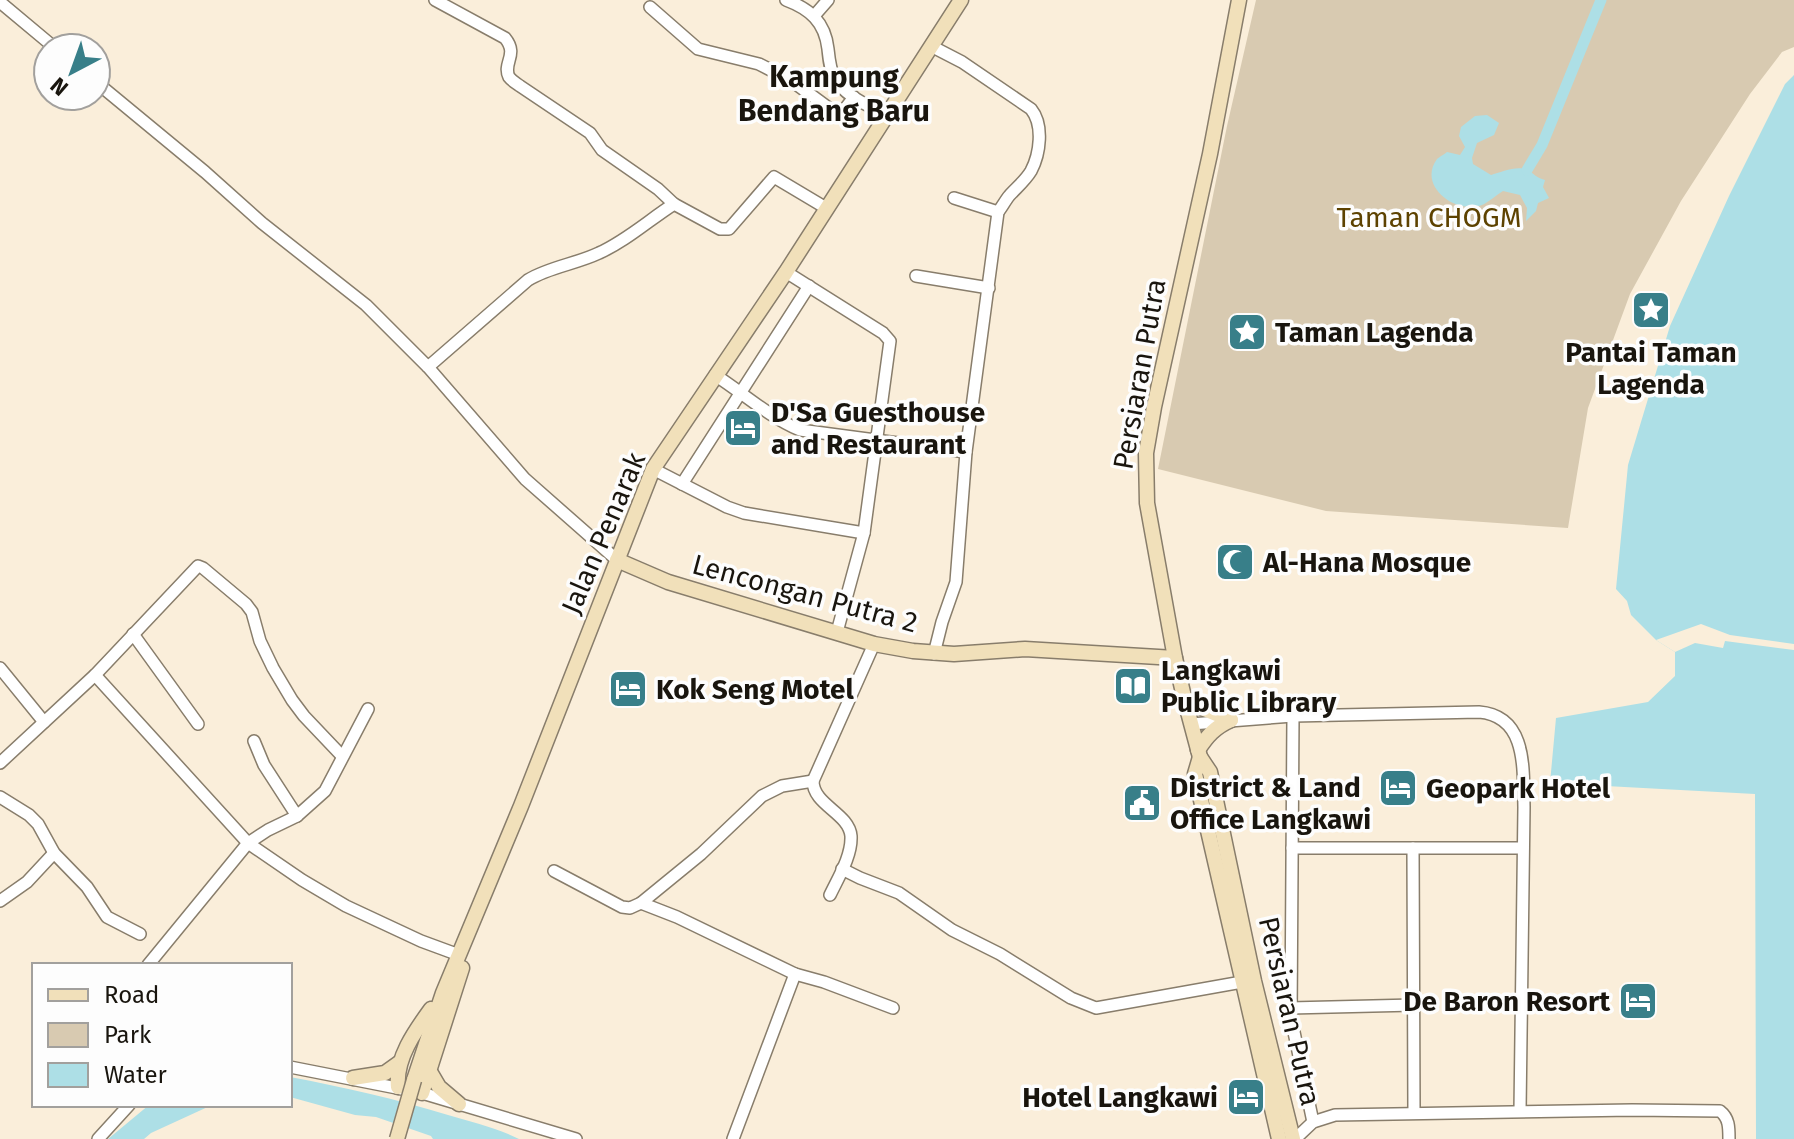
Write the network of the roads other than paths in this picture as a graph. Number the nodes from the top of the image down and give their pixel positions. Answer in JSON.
{"nodes":[{"id":1,"x":435,"y":0,"type":"edge"},
{"id":2,"x":786,"y":0,"type":"edge"},
{"id":3,"x":828,"y":0,"type":"edge"},
{"id":4,"x":1239,"y":0,"type":"edge"},
{"id":5,"x":0,"y":2,"type":"edge"},
{"id":6,"x":957,"y":2,"type":"edge"},
{"id":7,"x":650,"y":7,"type":"dead end"},
{"id":8,"x":814,"y":16,"type":"junction"},
{"id":9,"x":36,"y":32,"type":"edge"},
{"id":10,"x":931,"y":46,"type":"junction"},
{"id":11,"x":112,"y":95,"type":"edge"},
{"id":12,"x":854,"y":97,"type":"junction"},
{"id":13,"x":886,"y":115,"type":"junction"},
{"id":14,"x":954,"y":198,"type":"dead end"},
{"id":15,"x":674,"y":204,"type":"junction"},
{"id":16,"x":826,"y":208,"type":"junction"},
{"id":17,"x":998,"y":212,"type":"junction"},
{"id":18,"x":786,"y":272,"type":"junction"},
{"id":19,"x":916,"y":276,"type":"dead end"},
{"id":20,"x":809,"y":286,"type":"junction"},
{"id":21,"x":989,"y":288,"type":"junction"},
{"id":22,"x":428,"y":367,"type":"junction"},
{"id":23,"x":715,"y":375,"type":"junction"},
{"id":24,"x":741,"y":391,"type":"junction"},
{"id":25,"x":876,"y":440,"type":"junction"},
{"id":26,"x":966,"y":452,"type":"junction"},
{"id":27,"x":653,"y":469,"type":"junction"},
{"id":28,"x":682,"y":484,"type":"junction"},
{"id":29,"x":864,"y":533,"type":"junction"},
{"id":30,"x":617,"y":560,"type":"junction"},
{"id":31,"x":837,"y":632,"type":"junction"},
{"id":32,"x":133,"y":634,"type":"junction"},
{"id":33,"x":874,"y":644,"type":"junction"},
{"id":34,"x":934,"y":654,"type":"junction"},
{"id":35,"x":1175,"y":658,"type":"junction"},
{"id":36,"x":0,"y":668,"type":"edge"},
{"id":37,"x":95,"y":675,"type":"junction"},
{"id":38,"x":1184,"y":697,"type":"junction"},
{"id":39,"x":368,"y":709,"type":"dead end"},
{"id":40,"x":1293,"y":716,"type":"junction"},
{"id":41,"x":1231,"y":720,"type":"junction"},
{"id":42,"x":44,"y":722,"type":"junction"},
{"id":43,"x":198,"y":724,"type":"dead end"},
{"id":44,"x":1191,"y":724,"type":"junction"},
{"id":45,"x":254,"y":741,"type":"dead end"},
{"id":46,"x":1199,"y":753,"type":"junction"},
{"id":47,"x":342,"y":756,"type":"junction"},
{"id":48,"x":0,"y":763,"type":"edge"},
{"id":49,"x":813,"y":781,"type":"junction"},
{"id":50,"x":0,"y":797,"type":"edge"},
{"id":51,"x":297,"y":816,"type":"junction"},
{"id":52,"x":248,"y":843,"type":"junction"},
{"id":53,"x":1292,"y":848,"type":"junction"},
{"id":54,"x":1413,"y":848,"type":"junction"},
{"id":55,"x":1523,"y":848,"type":"junction"},
{"id":56,"x":54,"y":853,"type":"junction"},
{"id":57,"x":842,"y":869,"type":"junction"},
{"id":58,"x":554,"y":871,"type":"dead end"},
{"id":59,"x":830,"y":895,"type":"dead end"},
{"id":60,"x":0,"y":901,"type":"edge"},
{"id":61,"x":641,"y":903,"type":"junction"},
{"id":62,"x":140,"y":934,"type":"dead end"},
{"id":63,"x":465,"y":940,"type":"junction"},
{"id":64,"x":459,"y":955,"type":"junction"},
{"id":65,"x":150,"y":963,"type":"edge"},
{"id":66,"x":795,"y":974,"type":"junction"},
{"id":67,"x":1242,"y":982,"type":"junction"},
{"id":68,"x":443,"y":993,"type":"junction"},
{"id":69,"x":1414,"y":1005,"type":"junction"},
{"id":70,"x":893,"y":1008,"type":"dead end"},
{"id":71,"x":1290,"y":1008,"type":"junction"},
{"id":72,"x":399,"y":1063,"type":"junction"},
{"id":73,"x":292,"y":1067,"type":"edge"},
{"id":74,"x":429,"y":1070,"type":"junction"},
{"id":75,"x":353,"y":1078,"type":"junction"},
{"id":76,"x":398,"y":1087,"type":"junction"},
{"id":77,"x":418,"y":1087,"type":"junction"},
{"id":78,"x":459,"y":1104,"type":"junction"},
{"id":79,"x":127,"y":1107,"type":"edge"},
{"id":80,"x":1520,"y":1111,"type":"junction"},
{"id":81,"x":1414,"y":1113,"type":"junction"},
{"id":82,"x":1313,"y":1122,"type":"junction"},
{"id":83,"x":98,"y":1139,"type":"edge"},
{"id":84,"x":397,"y":1139,"type":"edge"},
{"id":85,"x":576,"y":1139,"type":"edge"},
{"id":86,"x":733,"y":1139,"type":"edge"},
{"id":87,"x":1279,"y":1139,"type":"edge"},
{"id":88,"x":1294,"y":1139,"type":"edge"},
{"id":89,"x":1729,"y":1139,"type":"edge"}],
"edges":[{"from":1,"to":15,"type":"street"},
{"from":2,"to":8,"type":"street"},
{"from":3,"to":8,"type":"street"},
{"from":4,"to":35,"type":"main road","name":"Persiaran Putra"},
{"from":5,"to":9,"type":"street"},
{"from":6,"to":10,"type":"main road","name":"Jalan Penarak"},
{"from":7,"to":12,"type":"street"},
{"from":8,"to":12,"type":"street"},
{"from":10,"to":13,"type":"main road","name":"Jalan Penarak"},
{"from":10,"to":17,"type":"street"},
{"from":11,"to":22,"type":"street"},
{"from":12,"to":13,"type":"street"},
{"from":13,"to":16,"type":"main road","name":"Jalan Penarak"},
{"from":14,"to":17,"type":"street"},
{"from":15,"to":16,"type":"street"},
{"from":15,"to":22,"type":"street"},
{"from":16,"to":18,"type":"main road","name":"Jalan Penarak"},
{"from":17,"to":21,"type":"street"},
{"from":18,"to":20,"type":"street"},
{"from":18,"to":23,"type":"main road","name":"Jalan Penarak"},
{"from":19,"to":21,"type":"street"},
{"from":20,"to":24,"type":"street"},
{"from":20,"to":25,"type":"street"},
{"from":21,"to":26,"type":"street"},
{"from":22,"to":30,"type":"street"},
{"from":23,"to":24,"type":"street"},
{"from":23,"to":27,"type":"main road","name":"Jalan Penarak"},
{"from":24,"to":25,"type":"street"},
{"from":24,"to":28,"type":"street"},
{"from":25,"to":26,"type":"street"},
{"from":25,"to":29,"type":"street"},
{"from":26,"to":34,"type":"street"},
{"from":27,"to":28,"type":"street"},
{"from":27,"to":30,"type":"main road","name":"Jalan Penarak"},
{"from":28,"to":29,"type":"street"},
{"from":29,"to":31,"type":"street"},
{"from":30,"to":31,"type":"main road","name":"Lencongan Putra 2"},
{"from":30,"to":63,"type":"main road","name":"Jalan Penarak"},
{"from":31,"to":33,"type":"main road","name":"Lencongan Putra 2"},
{"from":32,"to":37,"type":"street"},
{"from":32,"to":43,"type":"street"},
{"from":32,"to":47,"type":"street"},
{"from":33,"to":34,"type":"main road","name":"Lencongan Putra 2"},
{"from":33,"to":49,"type":"street"},
{"from":34,"to":35,"type":"main road","name":"Lencongan Putra 2"},
{"from":35,"to":38,"type":"main road","name":"Persiaran Putra"},
{"from":36,"to":42,"type":"street"},
{"from":37,"to":42,"type":"street"},
{"from":37,"to":52,"type":"street"},
{"from":38,"to":41,"type":"main road"},
{"from":38,"to":44,"type":"main road","name":"Persiaran Putra"},
{"from":39,"to":47,"type":"street"},
{"from":40,"to":41,"type":"street"},
{"from":40,"to":53,"type":"street"},
{"from":40,"to":55,"type":"street"},
{"from":41,"to":44,"type":"street"},
{"from":41,"to":46,"type":"main road"},
{"from":42,"to":48,"type":"street"},
{"from":44,"to":46,"type":"main road","name":"Persiaran Putra"},
{"from":45,"to":51,"type":"street"},
{"from":46,"to":67,"type":"main road","name":"Persiaran Putra"},
{"from":46,"to":88,"type":"main road","name":"Persiaran Putra"},
{"from":47,"to":51,"type":"street"},
{"from":49,"to":57,"type":"street"},
{"from":49,"to":61,"type":"street"},
{"from":50,"to":56,"type":"street"},
{"from":51,"to":52,"type":"street"},
{"from":52,"to":64,"type":"street"},
{"from":52,"to":65,"type":"street"},
{"from":53,"to":54,"type":"street"},
{"from":53,"to":71,"type":"street"},
{"from":54,"to":55,"type":"street"},
{"from":54,"to":69,"type":"street"},
{"from":55,"to":80,"type":"street"},
{"from":56,"to":60,"type":"street"},
{"from":56,"to":62,"type":"street"},
{"from":57,"to":59,"type":"street"},
{"from":57,"to":67,"type":"street"},
{"from":58,"to":61,"type":"street"},
{"from":61,"to":66,"type":"street"},
{"from":63,"to":64,"type":"main road","name":"Jalan Penarak"},
{"from":63,"to":74,"type":"main road"},
{"from":64,"to":68,"type":"main road","name":"Jalan Penarak"},
{"from":66,"to":70,"type":"street"},
{"from":66,"to":86,"type":"street"},
{"from":67,"to":87,"type":"main road","name":"Persiaran Putra"},
{"from":68,"to":72,"type":"main road"},
{"from":68,"to":77,"type":"main road","name":"Jalan Penarak"},
{"from":69,"to":71,"type":"street"},
{"from":69,"to":81,"type":"street"},
{"from":71,"to":82,"type":"street"},
{"from":72,"to":75,"type":"main road"},
{"from":72,"to":76,"type":"main road"},
{"from":73,"to":75,"type":"street"},
{"from":74,"to":77,"type":"main road"},
{"from":74,"to":78,"type":"main road"},
{"from":75,"to":76,"type":"street"},
{"from":76,"to":77,"type":"street"},
{"from":77,"to":78,"type":"street"},
{"from":77,"to":84,"type":"main road","name":"Jalan Penarak","bridge":true},
{"from":78,"to":85,"type":"street"},
{"from":79,"to":83,"type":"street"},
{"from":80,"to":81,"type":"street"},
{"from":80,"to":89,"type":"street"},
{"from":81,"to":82,"type":"street"},
{"from":82,"to":88,"type":"street"}]}
